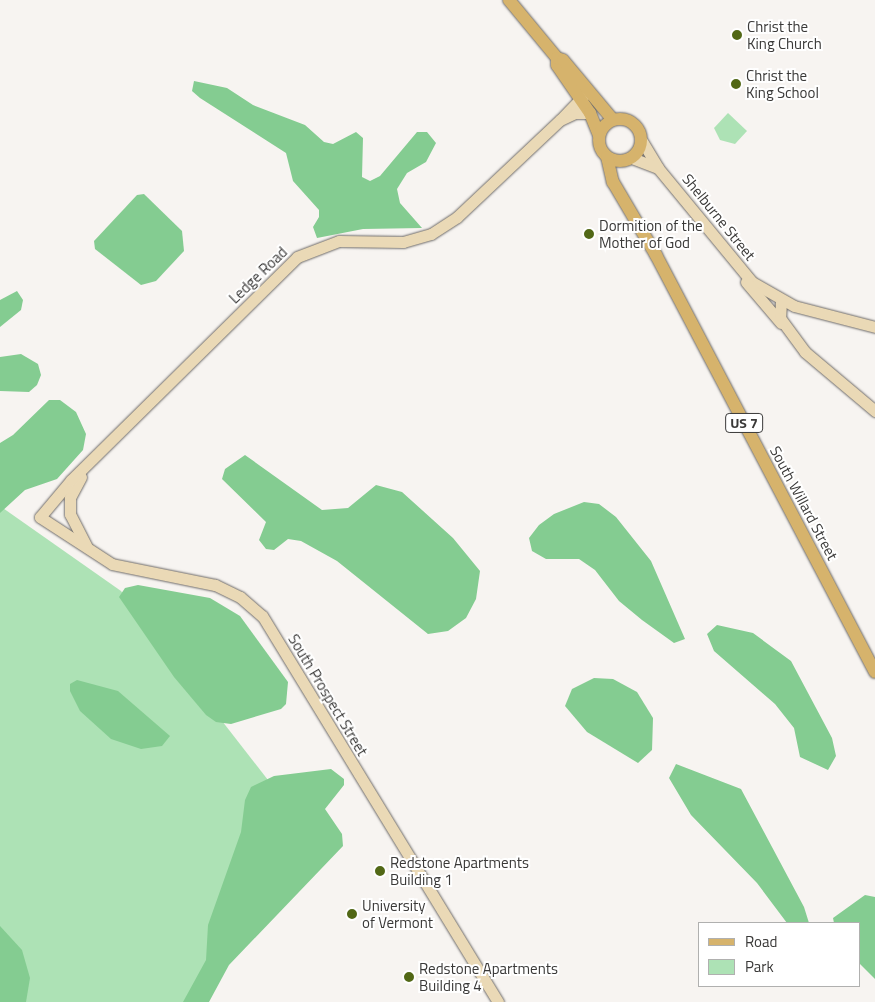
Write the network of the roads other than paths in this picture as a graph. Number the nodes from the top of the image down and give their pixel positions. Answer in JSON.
{"nodes":[{"id":1,"x":509,"y":0,"type":"edge"},
{"id":2,"x":583,"y":95,"type":"junction"},
{"id":3,"x":590,"y":113,"type":"junction"},
{"id":4,"x":560,"y":120,"type":"junction"},
{"id":5,"x":613,"y":120,"type":"junction"},
{"id":6,"x":599,"y":135,"type":"junction"},
{"id":7,"x":642,"y":141,"type":"junction"},
{"id":8,"x":606,"y":157,"type":"junction"},
{"id":9,"x":629,"y":159,"type":"junction"},
{"id":10,"x":658,"y":168,"type":"junction"},
{"id":11,"x":619,"y":190,"type":"junction"},
{"id":12,"x":738,"y":270,"type":"junction"},
{"id":13,"x":782,"y":301,"type":"junction"},
{"id":14,"x":784,"y":326,"type":"junction"},
{"id":15,"x":875,"y":327,"type":"edge"},
{"id":16,"x":875,"y":411,"type":"edge"},
{"id":17,"x":84,"y":470,"type":"junction"},
{"id":18,"x":40,"y":517,"type":"joint"},
{"id":19,"x":88,"y":550,"type":"junction"},
{"id":20,"x":875,"y":672,"type":"edge"},
{"id":21,"x":498,"y":1002,"type":"edge"}],
"edges":[{"from":1,"to":2,"type":"main road","name":"Shelburne Street"},
{"from":2,"to":3,"type":"main road","name":"Shelburne Street"},
{"from":2,"to":4,"type":"street","name":"Ledge Road"},
{"from":2,"to":5,"type":"main road","name":"Shelburne Street"},
{"from":3,"to":4,"type":"street","name":"Ledge Road"},
{"from":3,"to":6,"type":"main road","name":"Shelburne Street"},
{"from":4,"to":17,"type":"street","name":"Ledge Road"},
{"from":5,"to":6,"type":"main road"},
{"from":5,"to":7,"type":"main road","name":"Shelburne Street"},
{"from":6,"to":8,"type":"main road","name":"Shelburne Street"},
{"from":7,"to":9,"type":"main road"},
{"from":7,"to":10,"type":"street","name":"Shelburne Street"},
{"from":8,"to":9,"type":"main road"},
{"from":8,"to":11,"type":"main road","name":"South Willard Street","number":"US 7"},
{"from":9,"to":10,"type":"street"},
{"from":9,"to":11,"type":"main road"},
{"from":10,"to":12,"type":"street","name":"Shelburne Street"},
{"from":11,"to":20,"type":"main road","name":"South Willard Street","number":"US 7"},
{"from":12,"to":13,"type":"street","name":"Shelburne Street"},
{"from":12,"to":14,"type":"street"},
{"from":13,"to":14,"type":"street"},
{"from":13,"to":15,"type":"street","name":"Shelburne Street"},
{"from":14,"to":16,"type":"street"},
{"from":17,"to":18,"type":"street","name":"Ledge Road"},
{"from":17,"to":19,"type":"street","name":"Ledge Road"},
{"from":18,"to":19,"type":"street","name":"South Prospect Street"},
{"from":19,"to":21,"type":"street","name":"South Prospect Street"}]}
